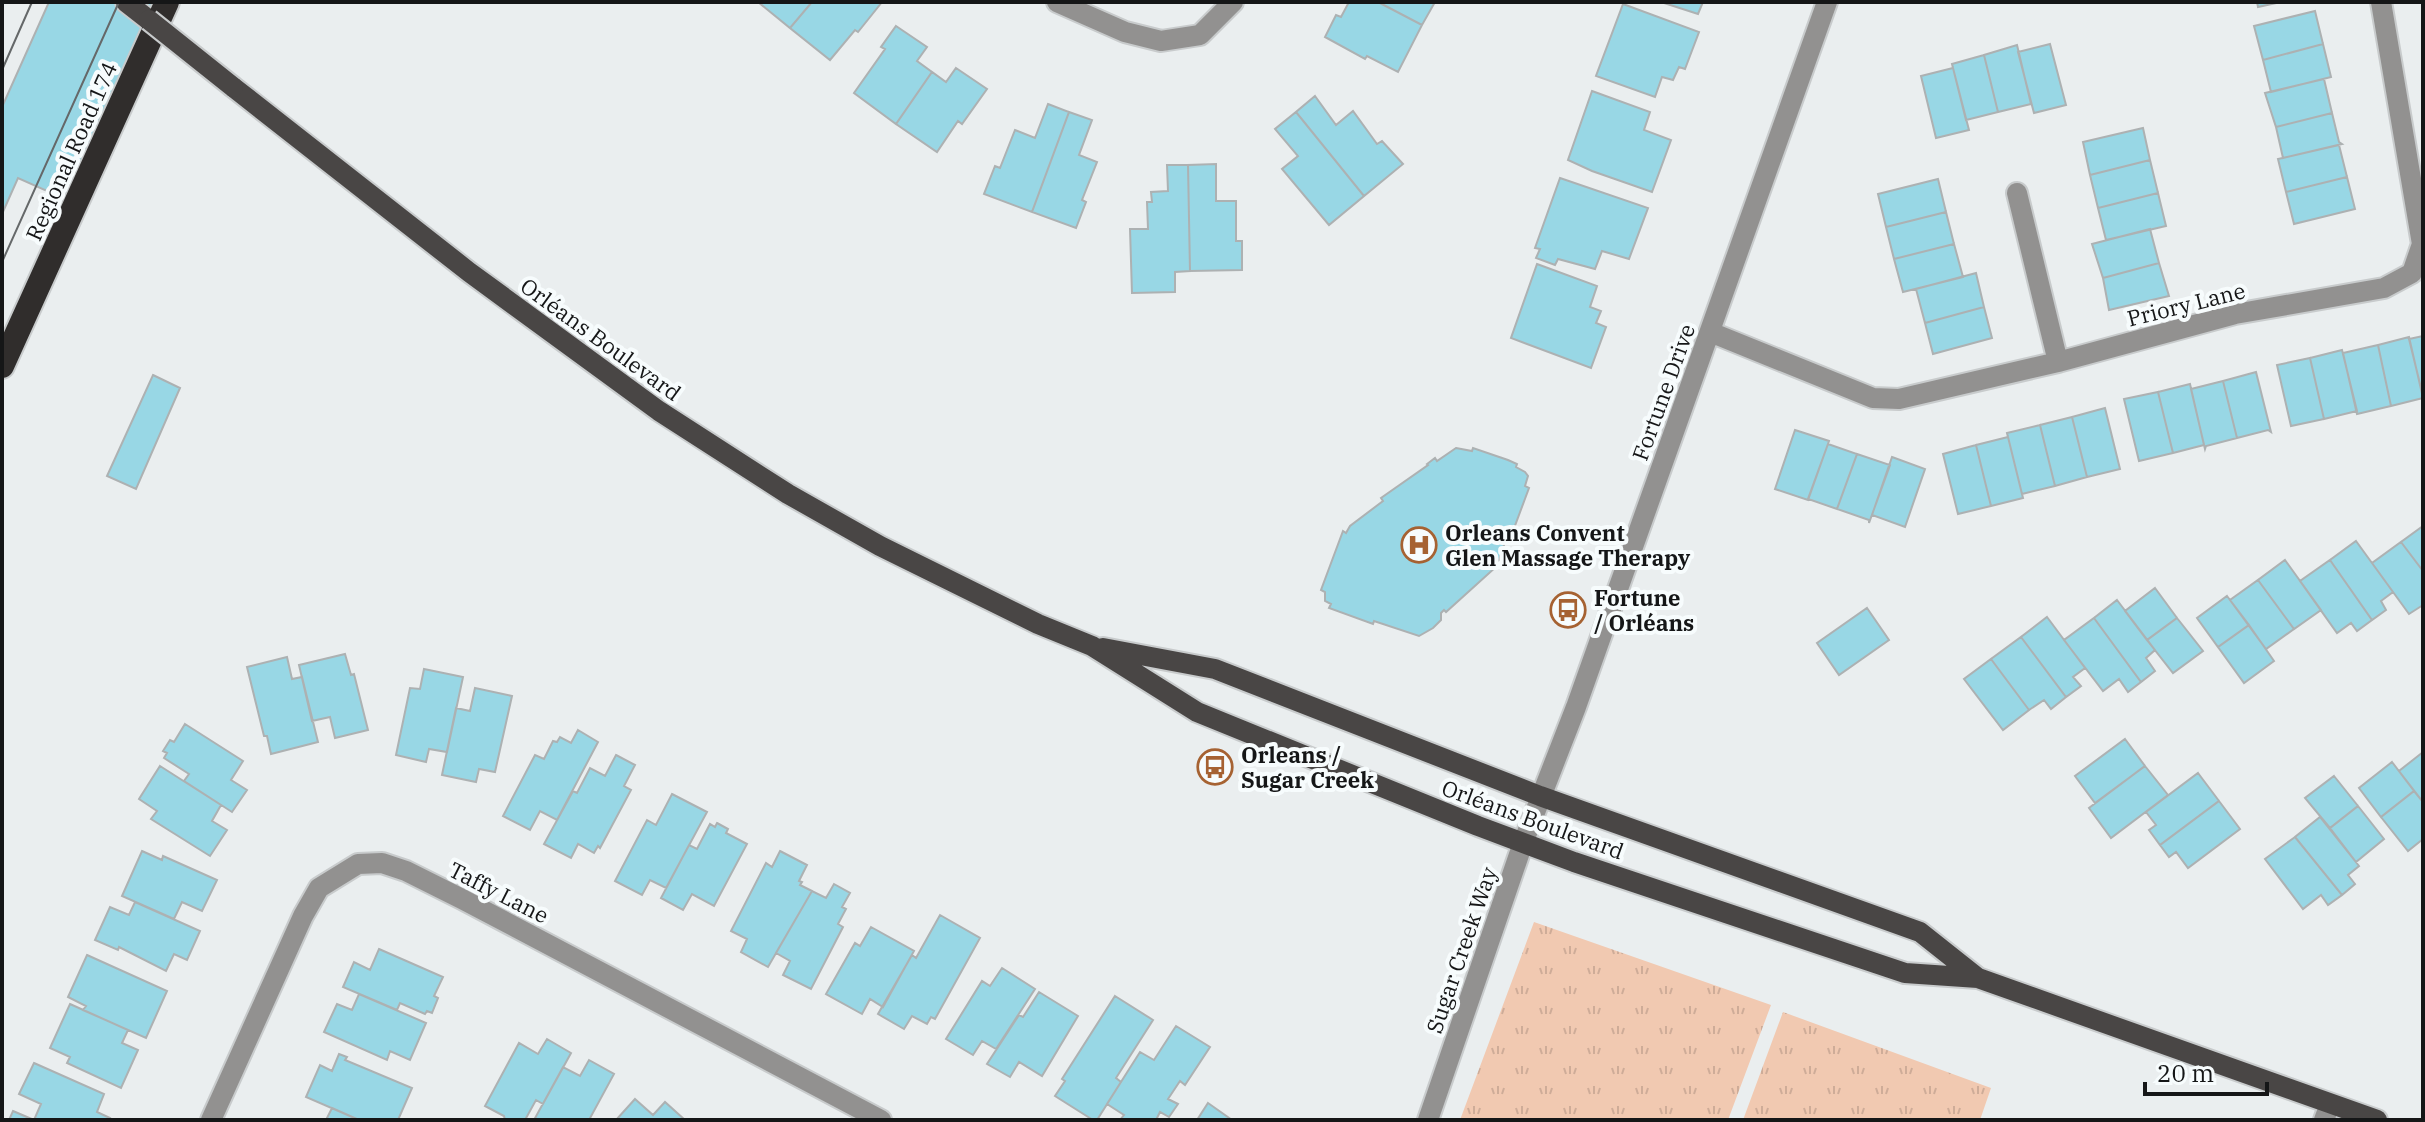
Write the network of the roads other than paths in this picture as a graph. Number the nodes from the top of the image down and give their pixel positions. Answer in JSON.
{"nodes":[{"id":1,"x":126,"y":2,"type":"edge"},
{"id":2,"x":167,"y":2,"type":"edge"},
{"id":3,"x":1057,"y":2,"type":"edge"},
{"id":4,"x":1233,"y":2,"type":"edge"},
{"id":5,"x":1827,"y":2,"type":"edge"},
{"id":6,"x":2381,"y":2,"type":"edge"},
{"id":7,"x":2017,"y":193,"type":"dead end"},
{"id":8,"x":1710,"y":332,"type":"junction"},
{"id":9,"x":2058,"y":362,"type":"junction"},
{"id":10,"x":2,"y":366,"type":"edge"},
{"id":11,"x":1092,"y":646,"type":"junction"},
{"id":12,"x":1540,"y":796,"type":"junction"},
{"id":13,"x":1523,"y":843,"type":"junction"},
{"id":14,"x":1978,"y":978,"type":"junction"},
{"id":15,"x":2327,"y":1112,"type":"edge"},
{"id":16,"x":211,"y":1120,"type":"edge"},
{"id":17,"x":881,"y":1120,"type":"edge"},
{"id":18,"x":1428,"y":1120,"type":"edge"},
{"id":19,"x":2377,"y":1120,"type":"edge"}],
"edges":[{"from":1,"to":11,"type":"main road","name":"Orléans Boulevard","bridge":true},
{"from":2,"to":10,"type":"highway","name":"Regional Road 174"},
{"from":3,"to":4,"type":"street"},
{"from":5,"to":8,"type":"street","name":"Fortune Drive"},
{"from":6,"to":9,"type":"street","name":"Priory Lane"},
{"from":7,"to":9,"type":"street"},
{"from":8,"to":9,"type":"street","name":"Priory Lane"},
{"from":8,"to":12,"type":"street","name":"Fortune Drive"},
{"from":11,"to":12,"type":"main road","name":"Orléans Boulevard"},
{"from":11,"to":13,"type":"main road","name":"Orléans Boulevard"},
{"from":12,"to":13,"type":"street","name":"Sugar Creek Way"},
{"from":12,"to":14,"type":"main road","name":"Orléans Boulevard"},
{"from":13,"to":14,"type":"main road","name":"Orléans Boulevard"},
{"from":13,"to":18,"type":"street","name":"Sugar Creek Way"},
{"from":14,"to":15,"type":"main road","name":"Orléans Boulevard"},
{"from":15,"to":19,"type":"main road","name":"Orléans Boulevard"},
{"from":16,"to":17,"type":"street","name":"Taffy Lane"}]}
